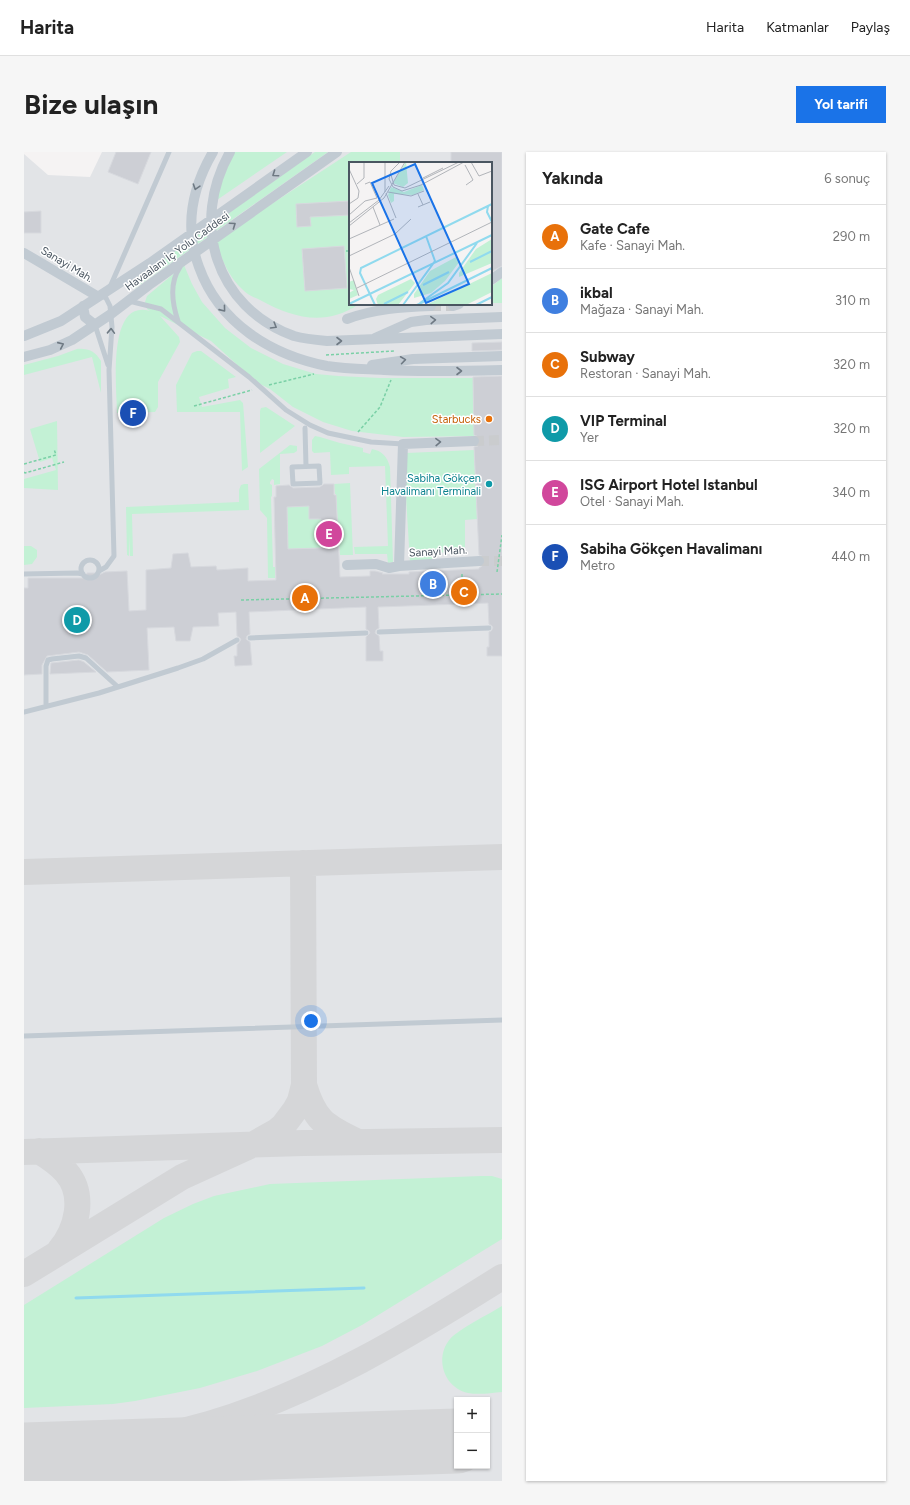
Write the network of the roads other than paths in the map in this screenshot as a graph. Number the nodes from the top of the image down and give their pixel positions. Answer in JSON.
{"nodes":[{"id":1,"x":169,"y":152,"type":"edge"},
{"id":2,"x":213,"y":152,"type":"edge"},
{"id":3,"x":230,"y":152,"type":"edge"},
{"id":4,"x":307,"y":152,"type":"edge"},
{"id":5,"x":337,"y":152,"type":"edge"},
{"id":6,"x":24,"y":253,"type":"edge"},
{"id":7,"x":184,"y":260,"type":"junction"},
{"id":8,"x":502,"y":272,"type":"edge"},
{"id":9,"x":492,"y":279,"type":"edge"},
{"id":10,"x":110,"y":288,"type":"junction"},
{"id":11,"x":99,"y":296,"type":"junction"},
{"id":12,"x":129,"y":301,"type":"junction"},
{"id":13,"x":83,"y":306,"type":"junction"},
{"id":14,"x":431,"y":306,"type":"dead end"},
{"id":15,"x":111,"y":314,"type":"junction"},
{"id":16,"x":502,"y":317,"type":"edge"},
{"id":17,"x":347,"y":319,"type":"dead end"},
{"id":18,"x":178,"y":322,"type":"junction"},
{"id":19,"x":95,"y":325,"type":"junction"},
{"id":20,"x":502,"y":334,"type":"edge"},
{"id":21,"x":24,"y":336,"type":"edge"},
{"id":22,"x":370,"y":340,"type":"junction"},
{"id":23,"x":502,"y":356,"type":"edge"},
{"id":24,"x":24,"y":357,"type":"edge"},
{"id":25,"x":350,"y":368,"type":"junction"},
{"id":26,"x":109,"y":370,"type":"junction"},
{"id":27,"x":502,"y":370,"type":"edge"},
{"id":28,"x":305,"y":428,"type":"dead end"},
{"id":29,"x":474,"y":441,"type":"tunnel mouth"},
{"id":30,"x":402,"y":444,"type":"junction"},
{"id":31,"x":306,"y":466,"type":"junction"},
{"id":32,"x":479,"y":561,"type":"tunnel mouth"},
{"id":33,"x":346,"y":564,"type":"dead end"},
{"id":34,"x":400,"y":566,"type":"junction"},
{"id":35,"x":99,"y":571,"type":"junction"},
{"id":36,"x":24,"y":574,"type":"edge"},
{"id":37,"x":83,"y":574,"type":"junction"},
{"id":38,"x":489,"y":628,"type":"dead end"},
{"id":39,"x":379,"y":632,"type":"dead end"},
{"id":40,"x":366,"y":633,"type":"dead end"},
{"id":41,"x":250,"y":638,"type":"dead end"},
{"id":42,"x":237,"y":640,"type":"dead end"},
{"id":43,"x":118,"y":687,"type":"junction"},
{"id":44,"x":46,"y":705,"type":"junction"},
{"id":45,"x":24,"y":712,"type":"edge"},
{"id":46,"x":502,"y":1020,"type":"edge"},
{"id":47,"x":24,"y":1036,"type":"edge"}],
"edges":[{"from":1,"to":10,"type":"lane","name":"Havaalanı İç Yolu Caddesi"},
{"from":2,"to":25,"type":"street","one_way":true},
{"from":3,"to":22,"type":"street","one_way":true},
{"from":4,"to":10,"type":"street","name":"Havaalanı İç Yolu Caddesi","one_way":true},
{"from":7,"to":5,"type":"street","name":"Havaalanı İç Yolu Caddesi","one_way":true},
{"from":6,"to":11,"type":"street","name":"Sanayi Mah."},
{"from":7,"to":12,"type":"street","name":"Havaalanı İç Yolu Caddesi"},
{"from":7,"to":18,"type":"lane"},
{"from":8,"to":9,"type":"street"},
{"from":10,"to":11,"type":"street","name":"Havaalanı İç Yolu Caddesi"},
{"from":11,"to":13,"type":"street","name":"Havaalanı İç Yolu Caddesi"},
{"from":11,"to":15,"type":"lane"},
{"from":12,"to":15,"type":"street","name":"Havaalanı İç Yolu Caddesi"},
{"from":12,"to":18,"type":"lane"},
{"from":13,"to":19,"type":"street"},
{"from":13,"to":21,"type":"street","name":"Havaalanı İç Yolu Caddesi"},
{"from":14,"to":17,"type":"street"},
{"from":15,"to":19,"type":"street","name":"Havaalanı İç Yolu Caddesi"},
{"from":26,"to":15,"type":"lane","one_way":true},
{"from":22,"to":16,"type":"street","one_way":true},
{"from":18,"to":30,"type":"lane"},
{"from":24,"to":19,"type":"street","name":"Havaalanı İç Yolu Caddesi","one_way":true},
{"from":19,"to":26,"type":"lane"},
{"from":20,"to":22,"type":"street"},
{"from":25,"to":23,"type":"street","one_way":true},
{"from":25,"to":27,"type":"street","one_way":true},
{"from":26,"to":35,"type":"lane"},
{"from":28,"to":31,"type":"lane"},
{"from":30,"to":29,"type":"street","one_way":true},
{"from":30,"to":34,"type":"street","name":"Sanayi Mah."},
{"from":31,"to":31,"type":"lane"},
{"from":32,"to":34,"type":"street","name":"Sanayi Mah."},
{"from":33,"to":34,"type":"street","name":"Sanayi Mah."},
{"from":35,"to":37,"type":"lane"},
{"from":35,"to":37,"type":"lane"},
{"from":36,"to":37,"type":"lane"},
{"from":38,"to":39,"type":"lane"},
{"from":40,"to":41,"type":"lane"},
{"from":42,"to":43,"type":"lane"},
{"from":43,"to":44,"type":"lane"},
{"from":43,"to":44,"type":"lane"},
{"from":44,"to":45,"type":"lane"},
{"from":46,"to":47,"type":"lane"}]}
